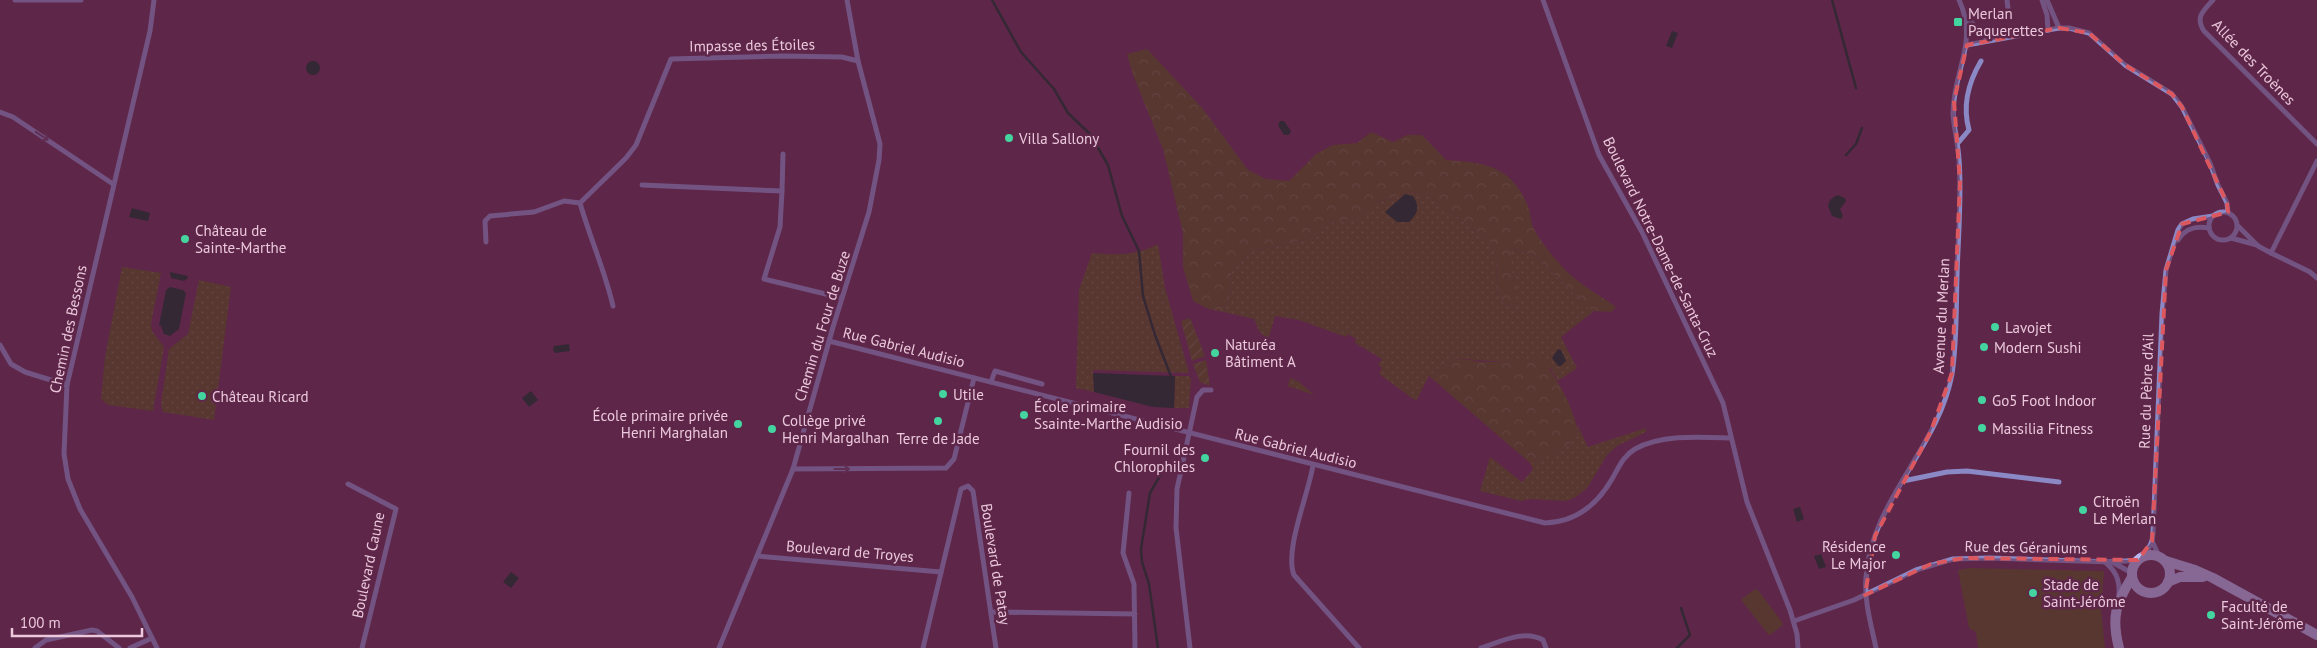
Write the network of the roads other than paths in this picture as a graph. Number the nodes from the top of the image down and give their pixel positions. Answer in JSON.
{"nodes":[{"id":1,"x":15,"y":0,"type":"edge"},
{"id":2,"x":81,"y":0,"type":"edge"},
{"id":3,"x":154,"y":0,"type":"edge"},
{"id":4,"x":847,"y":0,"type":"edge"},
{"id":5,"x":1543,"y":0,"type":"edge"},
{"id":6,"x":1959,"y":0,"type":"edge"},
{"id":7,"x":2007,"y":0,"type":"edge"},
{"id":8,"x":2042,"y":0,"type":"edge"},
{"id":9,"x":2046,"y":0,"type":"edge"},
{"id":10,"x":2213,"y":0,"type":"edge"},
{"id":11,"x":2008,"y":9,"type":"dead end"},
{"id":12,"x":1967,"y":18,"type":"junction"},
{"id":13,"x":2059,"y":28,"type":"junction"},
{"id":14,"x":2048,"y":30,"type":"junction"},
{"id":15,"x":1993,"y":39,"type":"junction"},
{"id":16,"x":1967,"y":45,"type":"junction"},
{"id":17,"x":1981,"y":60,"type":"dead end"},
{"id":18,"x":858,"y":61,"type":"junction"},
{"id":19,"x":0,"y":112,"type":"edge"},
{"id":20,"x":1958,"y":143,"type":"junction"},
{"id":21,"x":2317,"y":144,"type":"edge"},
{"id":22,"x":783,"y":154,"type":"dead end"},
{"id":23,"x":2317,"y":160,"type":"edge"},
{"id":24,"x":114,"y":184,"type":"junction"},
{"id":25,"x":642,"y":185,"type":"dead end"},
{"id":26,"x":782,"y":191,"type":"junction"},
{"id":27,"x":580,"y":203,"type":"junction"},
{"id":28,"x":2228,"y":212,"type":"junction"},
{"id":29,"x":2212,"y":216,"type":"junction"},
{"id":30,"x":2238,"y":226,"type":"junction"},
{"id":31,"x":2209,"y":228,"type":"junction"},
{"id":32,"x":2231,"y":238,"type":"junction"},
{"id":33,"x":486,"y":242,"type":"dead end"},
{"id":34,"x":2175,"y":244,"type":"junction"},
{"id":35,"x":2258,"y":246,"type":"junction"},
{"id":36,"x":2271,"y":253,"type":"junction"},
{"id":37,"x":2317,"y":278,"type":"edge"},
{"id":38,"x":842,"y":298,"type":"junction"},
{"id":39,"x":612,"y":306,"type":"dead end"},
{"id":40,"x":829,"y":341,"type":"junction"},
{"id":41,"x":0,"y":345,"type":"edge"},
{"id":42,"x":974,"y":378,"type":"junction"},
{"id":43,"x":991,"y":382,"type":"junction"},
{"id":44,"x":1042,"y":384,"type":"dead end"},
{"id":45,"x":67,"y":385,"type":"junction"},
{"id":46,"x":1211,"y":390,"type":"dead end"},
{"id":47,"x":1189,"y":434,"type":"junction"},
{"id":48,"x":1730,"y":438,"type":"junction"},
{"id":49,"x":1313,"y":465,"type":"junction"},
{"id":50,"x":793,"y":468,"type":"junction"},
{"id":51,"x":1903,"y":481,"type":"junction"},
{"id":52,"x":2059,"y":482,"type":"dead end"},
{"id":53,"x":348,"y":484,"type":"dead end"},
{"id":54,"x":1128,"y":493,"type":"dead end"},
{"id":55,"x":2152,"y":541,"type":"junction"},
{"id":56,"x":757,"y":556,"type":"junction"},
{"id":57,"x":2141,"y":558,"type":"junction"},
{"id":58,"x":2162,"y":558,"type":"junction"},
{"id":59,"x":2103,"y":560,"type":"junction"},
{"id":60,"x":2112,"y":562,"type":"junction"},
{"id":61,"x":941,"y":572,"type":"junction"},
{"id":62,"x":2132,"y":575,"type":"junction"},
{"id":63,"x":2213,"y":578,"type":"junction"},
{"id":64,"x":2168,"y":582,"type":"junction"},
{"id":65,"x":2140,"y":589,"type":"junction"},
{"id":66,"x":1866,"y":595,"type":"junction"},
{"id":67,"x":2119,"y":598,"type":"junction"},
{"id":68,"x":991,"y":612,"type":"junction"},
{"id":69,"x":1135,"y":614,"type":"junction"},
{"id":70,"x":1794,"y":621,"type":"junction"},
{"id":71,"x":2317,"y":635,"type":"edge"},
{"id":72,"x":152,"y":638,"type":"junction"},
{"id":73,"x":35,"y":648,"type":"edge"},
{"id":74,"x":120,"y":648,"type":"edge"},
{"id":75,"x":130,"y":648,"type":"edge"},
{"id":76,"x":156,"y":648,"type":"edge"},
{"id":77,"x":362,"y":648,"type":"edge"},
{"id":78,"x":719,"y":648,"type":"edge"},
{"id":79,"x":923,"y":648,"type":"edge"},
{"id":80,"x":996,"y":648,"type":"edge"},
{"id":81,"x":1135,"y":648,"type":"edge"},
{"id":82,"x":1190,"y":648,"type":"edge"},
{"id":83,"x":1359,"y":648,"type":"edge"},
{"id":84,"x":1480,"y":648,"type":"edge"},
{"id":85,"x":1546,"y":648,"type":"edge"},
{"id":86,"x":1798,"y":648,"type":"edge"},
{"id":87,"x":1876,"y":648,"type":"edge"},
{"id":88,"x":2119,"y":648,"type":"edge"}],
"edges":[{"from":1,"to":2,"type":"street"},
{"from":3,"to":24,"type":"street","name":"Chemin des Bessons"},
{"from":4,"to":18,"type":"street","name":"Chemin du Four de Buze"},
{"from":5,"to":48,"type":"street","name":"Boulevard Notre-Dame-de-Santa-Cruz"},
{"from":6,"to":12,"type":"street","name":"Avenue du Merlan"},
{"from":7,"to":11,"type":"street"},
{"from":8,"to":14,"type":"street"},
{"from":9,"to":13,"type":"street"},
{"from":10,"to":21,"type":"street","name":"Allée des Troènes"},
{"from":12,"to":15,"type":"street"},
{"from":12,"to":16,"type":"street","name":"Avenue du Merlan"},
{"from":13,"to":14,"type":"street"},
{"from":13,"to":28,"type":"street"},
{"from":14,"to":15,"type":"street"},
{"from":15,"to":16,"type":"street"},
{"from":16,"to":20,"type":"street","name":"Avenue du Merlan"},
{"from":17,"to":20,"type":"street"},
{"from":18,"to":27,"type":"street","name":"Impasse des Étoiles"},
{"from":18,"to":38,"type":"street","name":"Chemin du Four de Buze"},
{"from":19,"to":24,"type":"street","one_way":true},
{"from":20,"to":51,"type":"street","name":"Avenue du Merlan"},
{"from":22,"to":26,"type":"street"},
{"from":23,"to":36,"type":"street"},
{"from":24,"to":45,"type":"street","name":"Chemin des Bessons"},
{"from":25,"to":26,"type":"street"},
{"from":26,"to":38,"type":"street"},
{"from":27,"to":33,"type":"street"},
{"from":27,"to":39,"type":"street"},
{"from":28,"to":29,"type":"street"},
{"from":28,"to":30,"type":"street"},
{"from":29,"to":31,"type":"street"},
{"from":29,"to":34,"type":"street","name":"Rue du Pèbre d'Ail"},
{"from":30,"to":32,"type":"street"},
{"from":30,"to":35,"type":"street"},
{"from":31,"to":32,"type":"street"},
{"from":31,"to":34,"type":"street","name":"Rue du Pèbre d'Ail"},
{"from":32,"to":35,"type":"street"},
{"from":34,"to":55,"type":"street","name":"Rue du Pèbre d'Ail"},
{"from":35,"to":36,"type":"street"},
{"from":36,"to":37,"type":"street"},
{"from":38,"to":40,"type":"street","name":"Chemin du Four de Buze"},
{"from":40,"to":42,"type":"street","name":"Rue Gabriel Audisio"},
{"from":40,"to":50,"type":"street","name":"Chemin du Four de Buze"},
{"from":41,"to":45,"type":"street"},
{"from":42,"to":43,"type":"street","name":"Rue Gabriel Audisio"},
{"from":50,"to":42,"type":"street","one_way":true},
{"from":43,"to":44,"type":"street"},
{"from":43,"to":47,"type":"street","name":"Rue Gabriel Audisio"},
{"from":45,"to":72,"type":"street","name":"Chemin des Bessons"},
{"from":46,"to":47,"type":"street"},
{"from":47,"to":49,"type":"street","name":"Rue Gabriel Audisio"},
{"from":47,"to":82,"type":"street"},
{"from":48,"to":49,"type":"street","name":"Rue Gabriel Audisio"},
{"from":48,"to":70,"type":"street","name":"Boulevard Notre-Dame-de-Santa-Cruz"},
{"from":49,"to":83,"type":"street"},
{"from":50,"to":56,"type":"street","name":"Chemin du Four de Buze"},
{"from":51,"to":52,"type":"street"},
{"from":51,"to":66,"type":"street","name":"Avenue du Merlan"},
{"from":53,"to":77,"type":"street","name":"Boulevard Caune"},
{"from":54,"to":69,"type":"street"},
{"from":55,"to":57,"type":"street","name":"Rue du Pèbre d'Ail"},
{"from":55,"to":58,"type":"street","name":"Rue du Pèbre d'Ail"},
{"from":56,"to":61,"type":"street","name":"Boulevard de Troyes"},
{"from":56,"to":78,"type":"street","name":"Chemin du Four de Buze"},
{"from":57,"to":58,"type":"street"},
{"from":57,"to":60,"type":"street","name":"Rue des Géraniums"},
{"from":57,"to":62,"type":"street"},
{"from":58,"to":63,"type":"street"},
{"from":58,"to":64,"type":"street"},
{"from":59,"to":60,"type":"street","name":"Rue des Géraniums"},
{"from":59,"to":66,"type":"street","name":"Rue des Géraniums"},
{"from":59,"to":67,"type":"street","name":"Rue des Géraniums"},
{"from":60,"to":62,"type":"street","name":"Rue des Géraniums"},
{"from":61,"to":68,"type":"street","name":"Boulevard de Patay"},
{"from":61,"to":79,"type":"street"},
{"from":62,"to":65,"type":"street"},
{"from":62,"to":67,"type":"street"},
{"from":63,"to":64,"type":"street"},
{"from":63,"to":71,"type":"street"},
{"from":64,"to":65,"type":"street"},
{"from":65,"to":67,"type":"street"},
{"from":66,"to":70,"type":"street","name":"Rue des Géraniums"},
{"from":66,"to":87,"type":"street","name":"Avenue du Merlan"},
{"from":67,"to":88,"type":"street"},
{"from":68,"to":69,"type":"street"},
{"from":68,"to":80,"type":"street","name":"Boulevard de Patay"},
{"from":69,"to":81,"type":"street"},
{"from":70,"to":86,"type":"street","name":"Boulevard Notre-Dame-de-Santa-Cruz"},
{"from":72,"to":75,"type":"street"},
{"from":72,"to":76,"type":"street","name":"Chemin des Bessons"},
{"from":73,"to":74,"type":"street"},
{"from":84,"to":85,"type":"street"}]}
